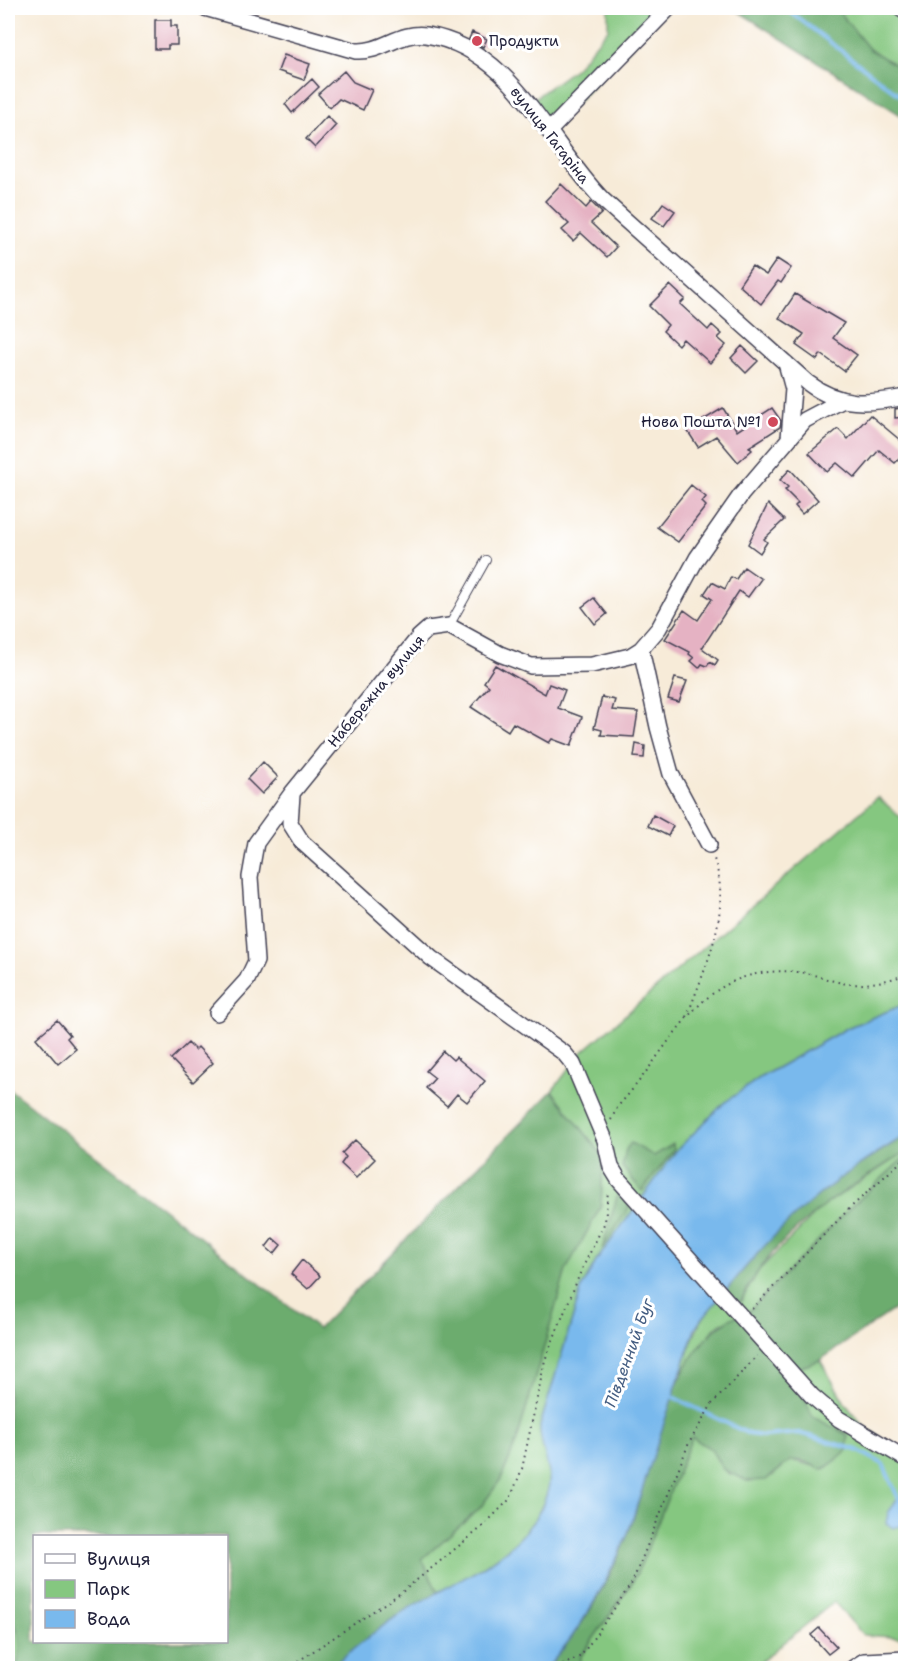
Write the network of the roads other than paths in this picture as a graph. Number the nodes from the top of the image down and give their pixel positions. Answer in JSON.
{"nodes":[{"id":1,"x":205,"y":8,"type":"edge"},
{"id":2,"x":669,"y":8,"type":"edge"},
{"id":3,"x":549,"y":131,"type":"junction"},
{"id":4,"x":786,"y":363,"type":"junction"},
{"id":5,"x":906,"y":397,"type":"edge"},
{"id":6,"x":840,"y":401,"type":"junction"},
{"id":7,"x":789,"y":438,"type":"junction"},
{"id":8,"x":486,"y":560,"type":"dead end"},
{"id":9,"x":449,"y":626,"type":"junction"},
{"id":10,"x":641,"y":649,"type":"junction"},
{"id":11,"x":292,"y":793,"type":"junction"},
{"id":12,"x":709,"y":845,"type":"road end"},
{"id":13,"x":216,"y":1013,"type":"dead end"},
{"id":14,"x":906,"y":1459,"type":"edge"},
{"id":15,"x":906,"y":1659,"type":"edge"},
{"id":16,"x":853,"y":1668,"type":"edge"}],
"edges":[{"from":1,"to":3,"type":"street","name":"вулиця Гагаріна"},
{"from":2,"to":3,"type":"street"},
{"from":3,"to":4,"type":"street","name":"вулиця Гагаріна"},
{"from":4,"to":6,"type":"street","name":"вулиця Гагаріна"},
{"from":4,"to":7,"type":"street"},
{"from":5,"to":6,"type":"street"},
{"from":6,"to":7,"type":"street"},
{"from":7,"to":10,"type":"street"},
{"from":8,"to":9,"type":"lane"},
{"from":9,"to":10,"type":"street"},
{"from":9,"to":11,"type":"street","name":"Набережна вулиця"},
{"from":10,"to":12,"type":"street"},
{"from":11,"to":13,"type":"street","name":"Набережна вулиця"},
{"from":11,"to":14,"type":"street"},
{"from":15,"to":16,"type":"street"}]}
